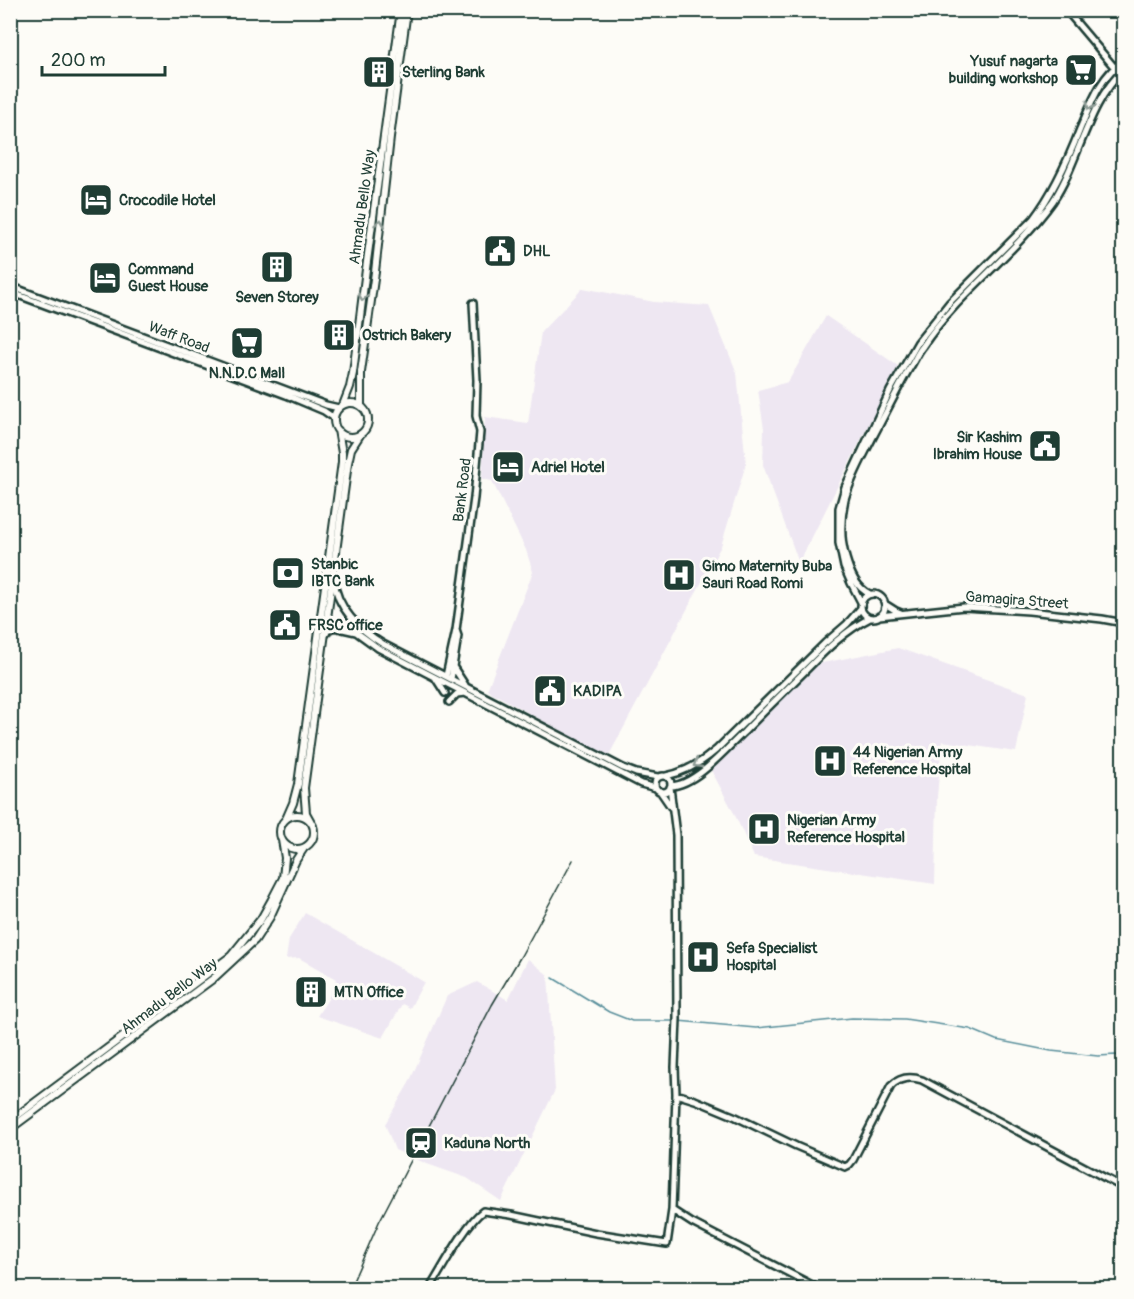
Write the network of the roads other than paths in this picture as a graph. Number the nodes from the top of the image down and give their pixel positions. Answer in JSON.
{"nodes":[{"id":1,"x":402,"y":10,"type":"edge"},
{"id":2,"x":407,"y":10,"type":"edge"},
{"id":3,"x":1066,"y":10,"type":"edge"},
{"id":4,"x":1124,"y":60,"type":"edge"},
{"id":5,"x":1113,"y":67,"type":"junction"},
{"id":6,"x":1122,"y":72,"type":"edge"},
{"id":7,"x":10,"y":286,"type":"edge"},
{"id":8,"x":10,"y":292,"type":"edge"},
{"id":9,"x":473,"y":303,"type":"dead end"},
{"id":10,"x":341,"y":406,"type":"junction"},
{"id":11,"x":361,"y":406,"type":"junction"},
{"id":12,"x":334,"y":418,"type":"junction"},
{"id":13,"x":338,"y":430,"type":"junction"},
{"id":14,"x":360,"y":435,"type":"junction"},
{"id":15,"x":333,"y":573,"type":"junction"},
{"id":16,"x":870,"y":594,"type":"junction"},
{"id":17,"x":885,"y":604,"type":"junction"},
{"id":18,"x":861,"y":605,"type":"junction"},
{"id":19,"x":909,"y":613,"type":"junction"},
{"id":20,"x":879,"y":616,"type":"junction"},
{"id":21,"x":870,"y":618,"type":"junction"},
{"id":22,"x":1124,"y":623,"type":"edge"},
{"id":23,"x":324,"y":639,"type":"junction"},
{"id":24,"x":451,"y":665,"type":"junction"},
{"id":25,"x":436,"y":675,"type":"junction"},
{"id":26,"x":449,"y":678,"type":"junction"},
{"id":27,"x":465,"y":690,"type":"junction"},
{"id":28,"x":445,"y":693,"type":"dead end"},
{"id":29,"x":449,"y":702,"type":"dead end"},
{"id":30,"x":666,"y":776,"type":"junction"},
{"id":31,"x":658,"y":777,"type":"junction"},
{"id":32,"x":670,"y":787,"type":"junction"},
{"id":33,"x":658,"y":790,"type":"junction"},
{"id":34,"x":672,"y":808,"type":"junction"},
{"id":35,"x":286,"y":819,"type":"junction"},
{"id":36,"x":311,"y":822,"type":"junction"},
{"id":37,"x":282,"y":840,"type":"junction"},
{"id":38,"x":303,"y":848,"type":"junction"},
{"id":39,"x":676,"y":1094,"type":"junction"},
{"id":40,"x":10,"y":1121,"type":"edge"},
{"id":41,"x":10,"y":1129,"type":"edge"},
{"id":42,"x":1124,"y":1188,"type":"edge"},
{"id":43,"x":672,"y":1210,"type":"junction"},
{"id":44,"x":430,"y":1288,"type":"edge"},
{"id":45,"x":818,"y":1288,"type":"edge"}],
"edges":[{"from":1,"to":10,"type":"main road","name":"Ahmadu Bello Way","one_way":true},
{"from":11,"to":2,"type":"main road","name":"Ahmadu Bello Way","one_way":true},
{"from":3,"to":5,"type":"street"},
{"from":4,"to":5,"type":"street"},
{"from":5,"to":6,"type":"street"},
{"from":5,"to":18,"type":"street","one_way":true},
{"from":6,"to":16,"type":"street"},
{"from":7,"to":10,"type":"street","name":"Waff Road"},
{"from":8,"to":12,"type":"street","name":"Waff Road"},
{"from":9,"to":24,"type":"street","name":"Bank Road"},
{"from":10,"to":11,"type":"main road"},
{"from":10,"to":12,"type":"main road"},
{"from":11,"to":14,"type":"main road"},
{"from":12,"to":13,"type":"main road"},
{"from":13,"to":14,"type":"main road"},
{"from":13,"to":35,"type":"main road"},
{"from":14,"to":15,"type":"main road"},
{"from":15,"to":23,"type":"main road"},
{"from":15,"to":25,"type":"street"},
{"from":16,"to":17,"type":"street"},
{"from":16,"to":18,"type":"street"},
{"from":17,"to":19,"type":"street","name":"Gamagira Street"},
{"from":17,"to":20,"type":"street"},
{"from":18,"to":21,"type":"street"},
{"from":18,"to":30,"type":"street","one_way":true},
{"from":19,"to":20,"type":"street","name":"Gamagira Street"},
{"from":19,"to":22,"type":"street","name":"Gamagira Street"},
{"from":20,"to":21,"type":"street"},
{"from":21,"to":32,"type":"street"},
{"from":23,"to":25,"type":"street"},
{"from":23,"to":36,"type":"main road"},
{"from":24,"to":25,"type":"street"},
{"from":24,"to":26,"type":"street","name":"Bank Road"},
{"from":24,"to":27,"type":"street"},
{"from":25,"to":26,"type":"street"},
{"from":25,"to":27,"type":"street"},
{"from":25,"to":28,"type":"street"},
{"from":26,"to":27,"type":"street"},
{"from":27,"to":29,"type":"street"},
{"from":27,"to":31,"type":"street"},
{"from":27,"to":33,"type":"street"},
{"from":30,"to":31,"type":"street"},
{"from":30,"to":32,"type":"street"},
{"from":31,"to":33,"type":"street"},
{"from":32,"to":33,"type":"street"},
{"from":32,"to":34,"type":"street"},
{"from":33,"to":34,"type":"street"},
{"from":34,"to":39,"type":"street"},
{"from":35,"to":36,"type":"main road"},
{"from":35,"to":37,"type":"main road"},
{"from":36,"to":38,"type":"main road"},
{"from":37,"to":38,"type":"main road"},
{"from":37,"to":40,"type":"main road","name":"Ahmadu Bello Way"},
{"from":38,"to":41,"type":"main road","name":"Ahmadu Bello Way"},
{"from":39,"to":42,"type":"street"},
{"from":39,"to":43,"type":"street"},
{"from":43,"to":44,"type":"street"},
{"from":43,"to":45,"type":"street"}]}
